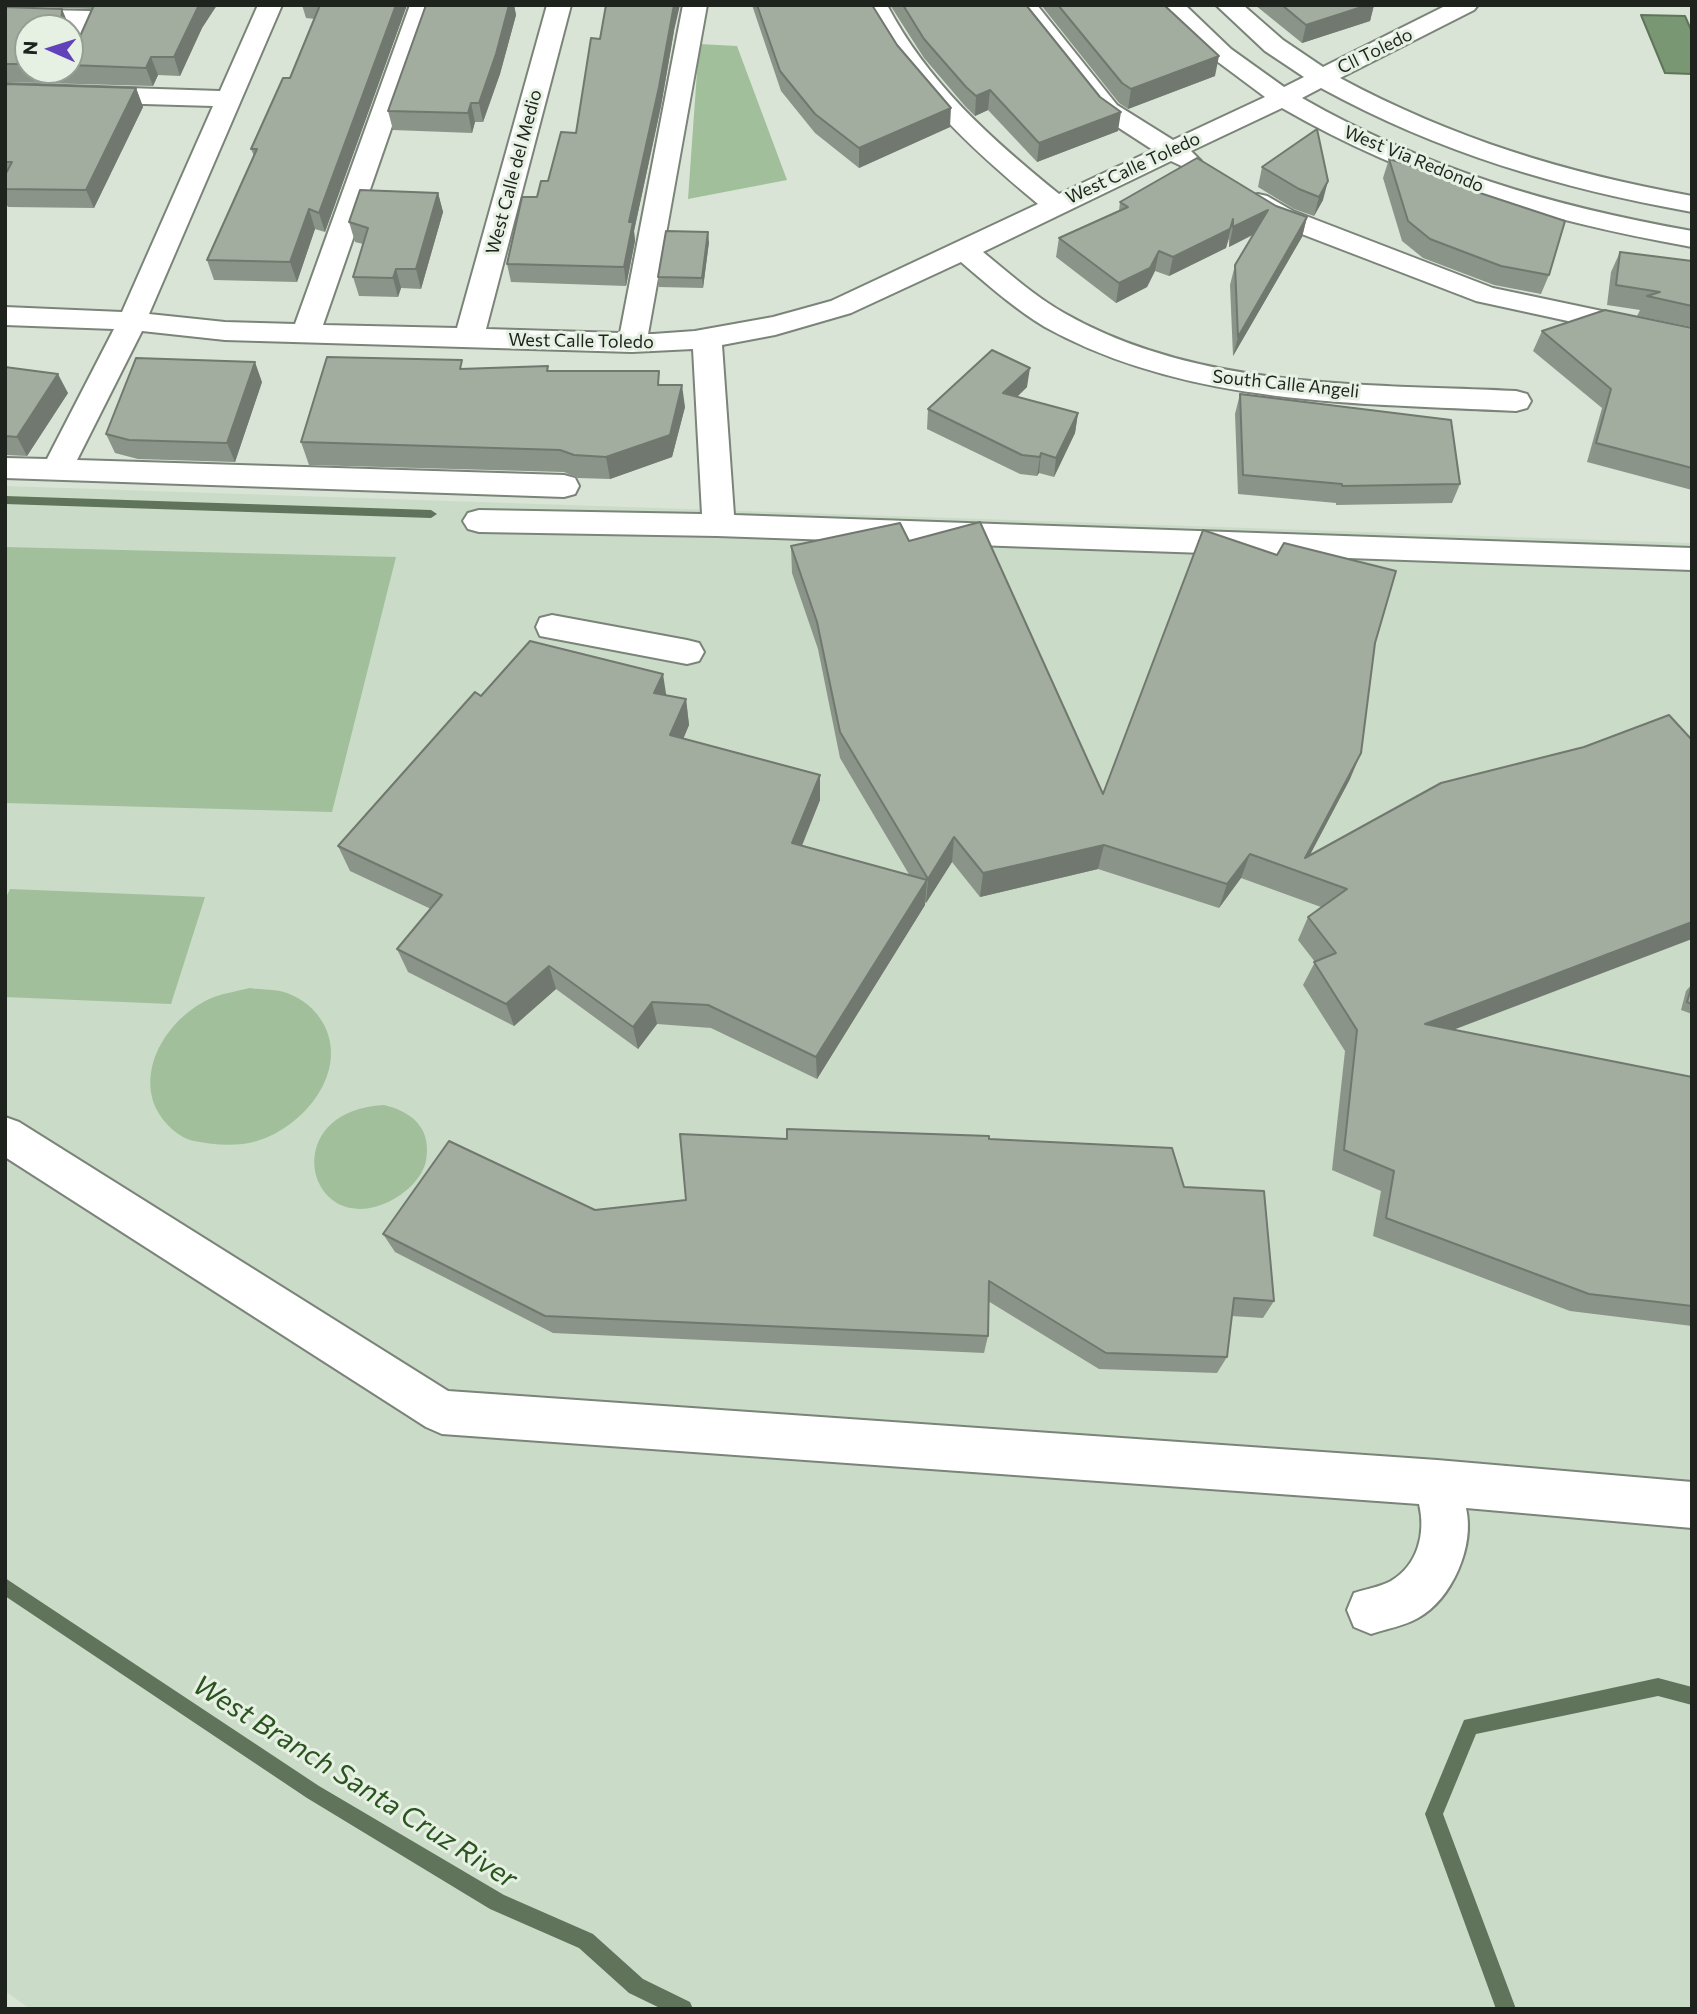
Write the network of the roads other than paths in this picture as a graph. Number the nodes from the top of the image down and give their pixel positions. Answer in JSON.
{"nodes":[{"id":1,"x":270,"y":5,"type":"edge"},
{"id":2,"x":422,"y":5,"type":"edge"},
{"id":3,"x":559,"y":5,"type":"edge"},
{"id":4,"x":695,"y":5,"type":"edge"},
{"id":5,"x":875,"y":5,"type":"edge"},
{"id":6,"x":1024,"y":5,"type":"edge"},
{"id":7,"x":1171,"y":5,"type":"edge"},
{"id":8,"x":1228,"y":5,"type":"edge"},
{"id":9,"x":1466,"y":5,"type":"edge"},
{"id":10,"x":1320,"y":78,"type":"junction"},
{"id":11,"x":49,"y":84,"type":"edge"},
{"id":12,"x":80,"y":84,"type":"edge"},
{"id":13,"x":5,"y":92,"type":"edge"},
{"id":14,"x":1282,"y":98,"type":"junction"},
{"id":15,"x":229,"y":99,"type":"junction"},
{"id":16,"x":1170,"y":150,"type":"junction"},
{"id":17,"x":1692,"y":204,"type":"edge"},
{"id":18,"x":1055,"y":205,"type":"junction"},
{"id":19,"x":1692,"y":239,"type":"edge"},
{"id":20,"x":964,"y":250,"type":"junction"},
{"id":21,"x":5,"y":316,"type":"edge"},
{"id":22,"x":131,"y":321,"type":"junction"},
{"id":23,"x":306,"y":333,"type":"junction"},
{"id":24,"x":469,"y":338,"type":"junction"},
{"id":25,"x":707,"y":338,"type":"junction"},
{"id":26,"x":1692,"y":339,"type":"edge"},
{"id":27,"x":632,"y":343,"type":"junction"},
{"id":28,"x":1516,"y":401,"type":"dead end"},
{"id":29,"x":5,"y":468,"type":"edge"},
{"id":30,"x":57,"y":469,"type":"junction"},
{"id":31,"x":564,"y":486,"type":"dead end"},
{"id":32,"x":479,"y":521,"type":"dead end"},
{"id":33,"x":717,"y":525,"type":"junction"},
{"id":34,"x":1692,"y":559,"type":"edge"},
{"id":35,"x":552,"y":626,"type":"dead end"},
{"id":36,"x":687,"y":652,"type":"dead end"},
{"id":37,"x":5,"y":1135,"type":"edge"},
{"id":38,"x":1437,"y":1483,"type":"junction"},
{"id":39,"x":1692,"y":1505,"type":"edge"},
{"id":40,"x":1371,"y":1610,"type":"dead end"}],
"edges":[{"from":1,"to":15,"type":"street"},
{"from":2,"to":23,"type":"street"},
{"from":3,"to":24,"type":"street","name":"West Calle del Medio"},
{"from":4,"to":27,"type":"street"},
{"from":5,"to":18,"type":"street"},
{"from":6,"to":16,"type":"street"},
{"from":7,"to":14,"type":"street","name":"West Via Redondo"},
{"from":8,"to":10,"type":"street","name":"West Via Redondo"},
{"from":9,"to":10,"type":"street","name":"Cll Toledo"},
{"from":10,"to":14,"type":"street","name":"West Calle Toledo"},
{"from":10,"to":17,"type":"street","name":"West Via Redondo"},
{"from":11,"to":13,"type":"street"},
{"from":12,"to":15,"type":"street"},
{"from":14,"to":16,"type":"street","name":"West Calle Toledo"},
{"from":14,"to":19,"type":"street","name":"West Via Redondo"},
{"from":15,"to":22,"type":"street"},
{"from":16,"to":18,"type":"street","name":"West Calle Toledo"},
{"from":16,"to":26,"type":"street"},
{"from":18,"to":20,"type":"street","name":"West Calle Toledo"},
{"from":20,"to":25,"type":"street","name":"West Calle Toledo"},
{"from":20,"to":28,"type":"street","name":"South Calle Angeli"},
{"from":21,"to":22,"type":"street","name":"West Calle Toledo"},
{"from":22,"to":23,"type":"street","name":"West Calle Toledo"},
{"from":22,"to":30,"type":"street"},
{"from":23,"to":24,"type":"street","name":"West Calle Toledo"},
{"from":24,"to":27,"type":"street","name":"West Calle Toledo"},
{"from":25,"to":27,"type":"street","name":"West Calle Toledo"},
{"from":25,"to":33,"type":"street"},
{"from":29,"to":30,"type":"street"},
{"from":30,"to":31,"type":"street"},
{"from":32,"to":33,"type":"street"},
{"from":33,"to":34,"type":"street"},
{"from":35,"to":36,"type":"street"},
{"from":37,"to":38,"type":"street"},
{"from":38,"to":39,"type":"street"},
{"from":38,"to":40,"type":"street"}]}
